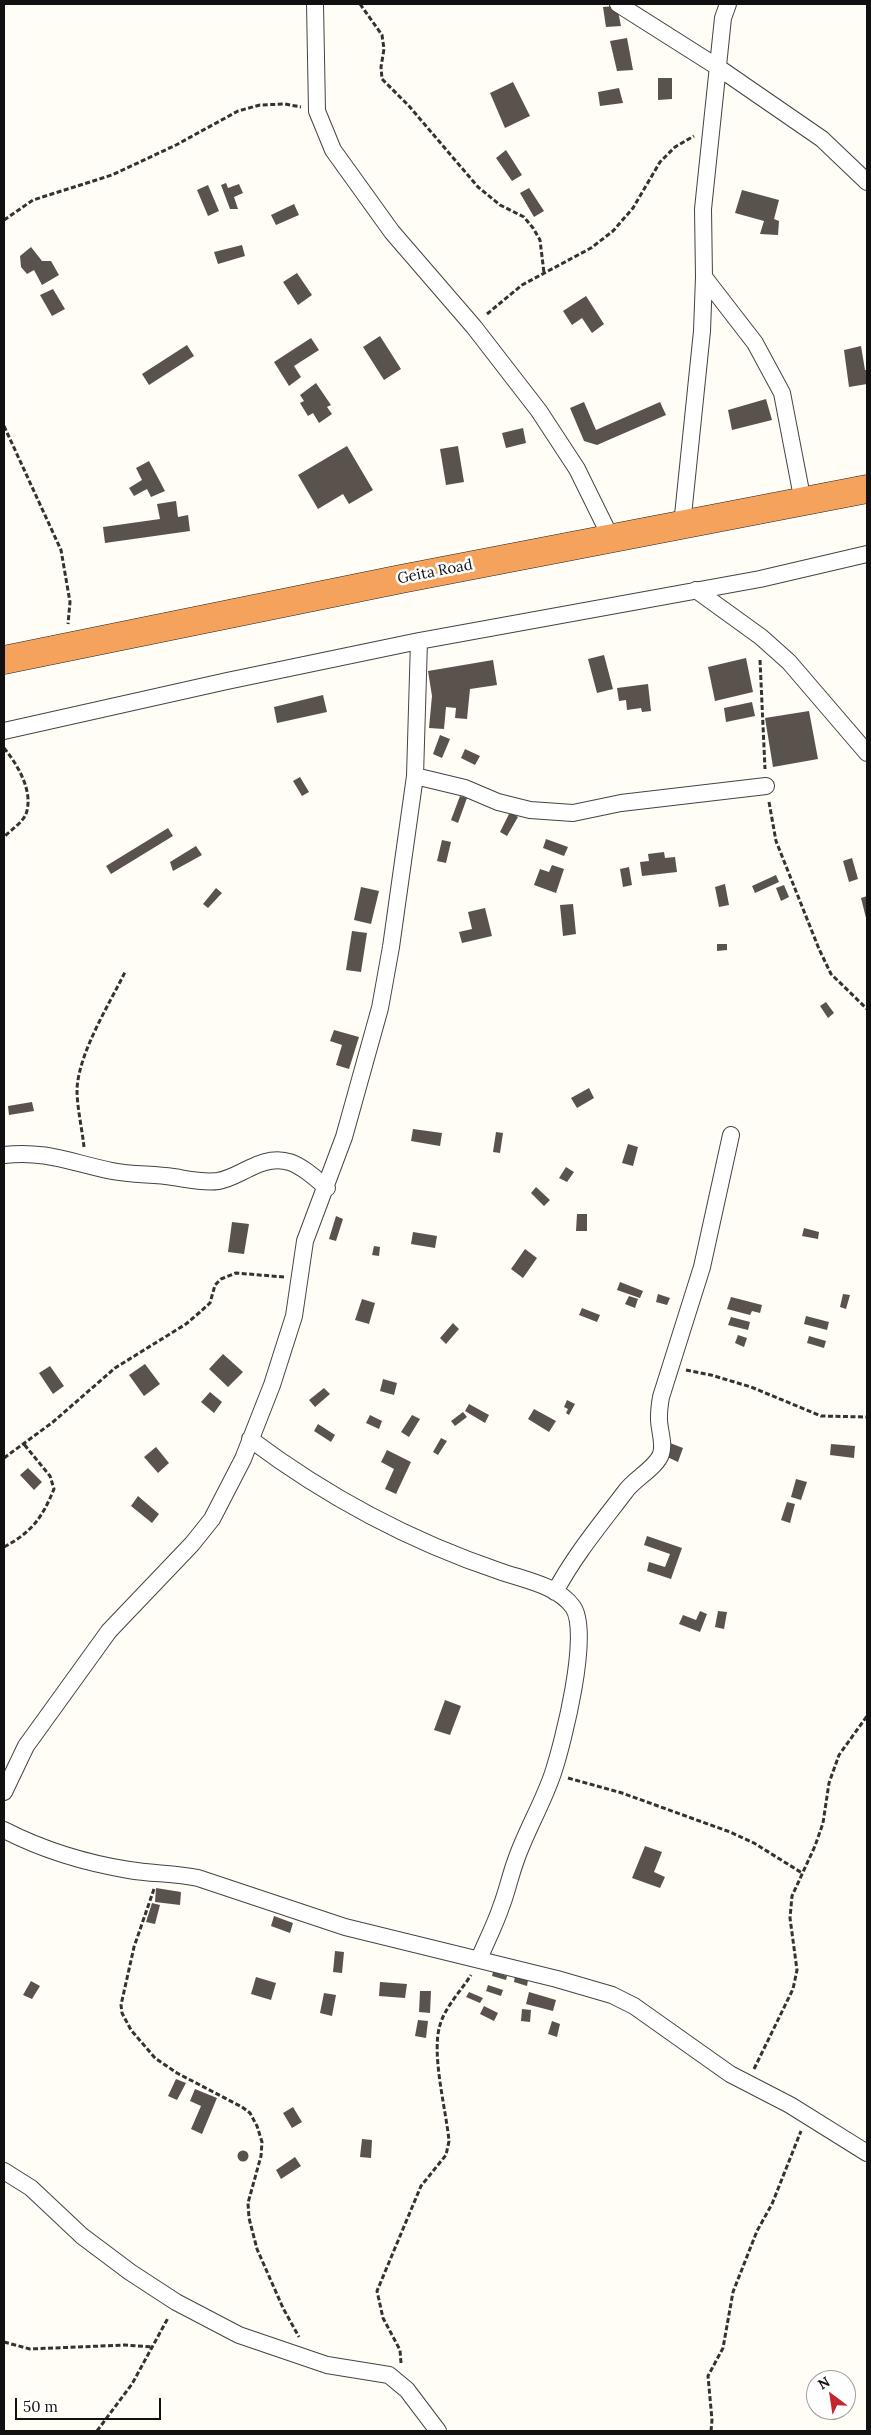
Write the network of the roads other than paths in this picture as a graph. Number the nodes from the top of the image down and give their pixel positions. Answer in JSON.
{"nodes":[{"id":1,"x":315,"y":4,"type":"edge"},
{"id":2,"x":618,"y":4,"type":"edge"},
{"id":3,"x":728,"y":4,"type":"edge"},
{"id":4,"x":719,"y":68,"type":"junction"},
{"id":5,"x":867,"y":182,"type":"edge"},
{"id":6,"x":704,"y":278,"type":"junction"},
{"id":7,"x":867,"y":489,"type":"edge"},
{"id":8,"x":803,"y":502,"type":"junction"},
{"id":9,"x":682,"y":525,"type":"junction"},
{"id":10,"x":611,"y":538,"type":"junction"},
{"id":11,"x":867,"y":554,"type":"edge"},
{"id":12,"x":696,"y":590,"type":"junction"},
{"id":13,"x":419,"y":641,"type":"junction"},
{"id":14,"x":4,"y":660,"type":"edge"},
{"id":15,"x":4,"y":731,"type":"edge"},
{"id":16,"x":867,"y":754,"type":"edge"},
{"id":17,"x":415,"y":776,"type":"junction"},
{"id":18,"x":766,"y":786,"type":"road end"},
{"id":19,"x":731,"y":1135,"type":"dead end"},
{"id":20,"x":4,"y":1155,"type":"edge"},
{"id":21,"x":327,"y":1188,"type":"junction"},
{"id":22,"x":250,"y":1439,"type":"junction"},
{"id":23,"x":555,"y":1592,"type":"junction"},
{"id":24,"x":4,"y":1792,"type":"edge"},
{"id":25,"x":4,"y":1830,"type":"edge"},
{"id":26,"x":479,"y":1959,"type":"junction"},
{"id":27,"x":867,"y":2153,"type":"edge"},
{"id":28,"x":4,"y":2171,"type":"edge"},
{"id":29,"x":438,"y":2431,"type":"edge"}],
"edges":[{"from":1,"to":10,"type":"street"},
{"from":2,"to":4,"type":"street"},
{"from":3,"to":4,"type":"street"},
{"from":4,"to":5,"type":"street"},
{"from":4,"to":6,"type":"street"},
{"from":6,"to":8,"type":"street"},
{"from":6,"to":9,"type":"street"},
{"from":7,"to":8,"type":"highway","name":"Geita Road"},
{"from":8,"to":9,"type":"highway","name":"Geita Road"},
{"from":9,"to":10,"type":"highway","name":"Geita Road"},
{"from":10,"to":14,"type":"highway","name":"Geita Road"},
{"from":11,"to":12,"type":"street"},
{"from":12,"to":13,"type":"street"},
{"from":12,"to":16,"type":"street"},
{"from":13,"to":15,"type":"street"},
{"from":13,"to":17,"type":"street"},
{"from":17,"to":18,"type":"street"},
{"from":17,"to":21,"type":"street"},
{"from":19,"to":23,"type":"street"},
{"from":20,"to":21,"type":"street"},
{"from":21,"to":22,"type":"street"},
{"from":22,"to":23,"type":"street"},
{"from":22,"to":24,"type":"street"},
{"from":23,"to":26,"type":"street"},
{"from":25,"to":26,"type":"street"},
{"from":26,"to":27,"type":"street"},
{"from":28,"to":29,"type":"street"}]}
